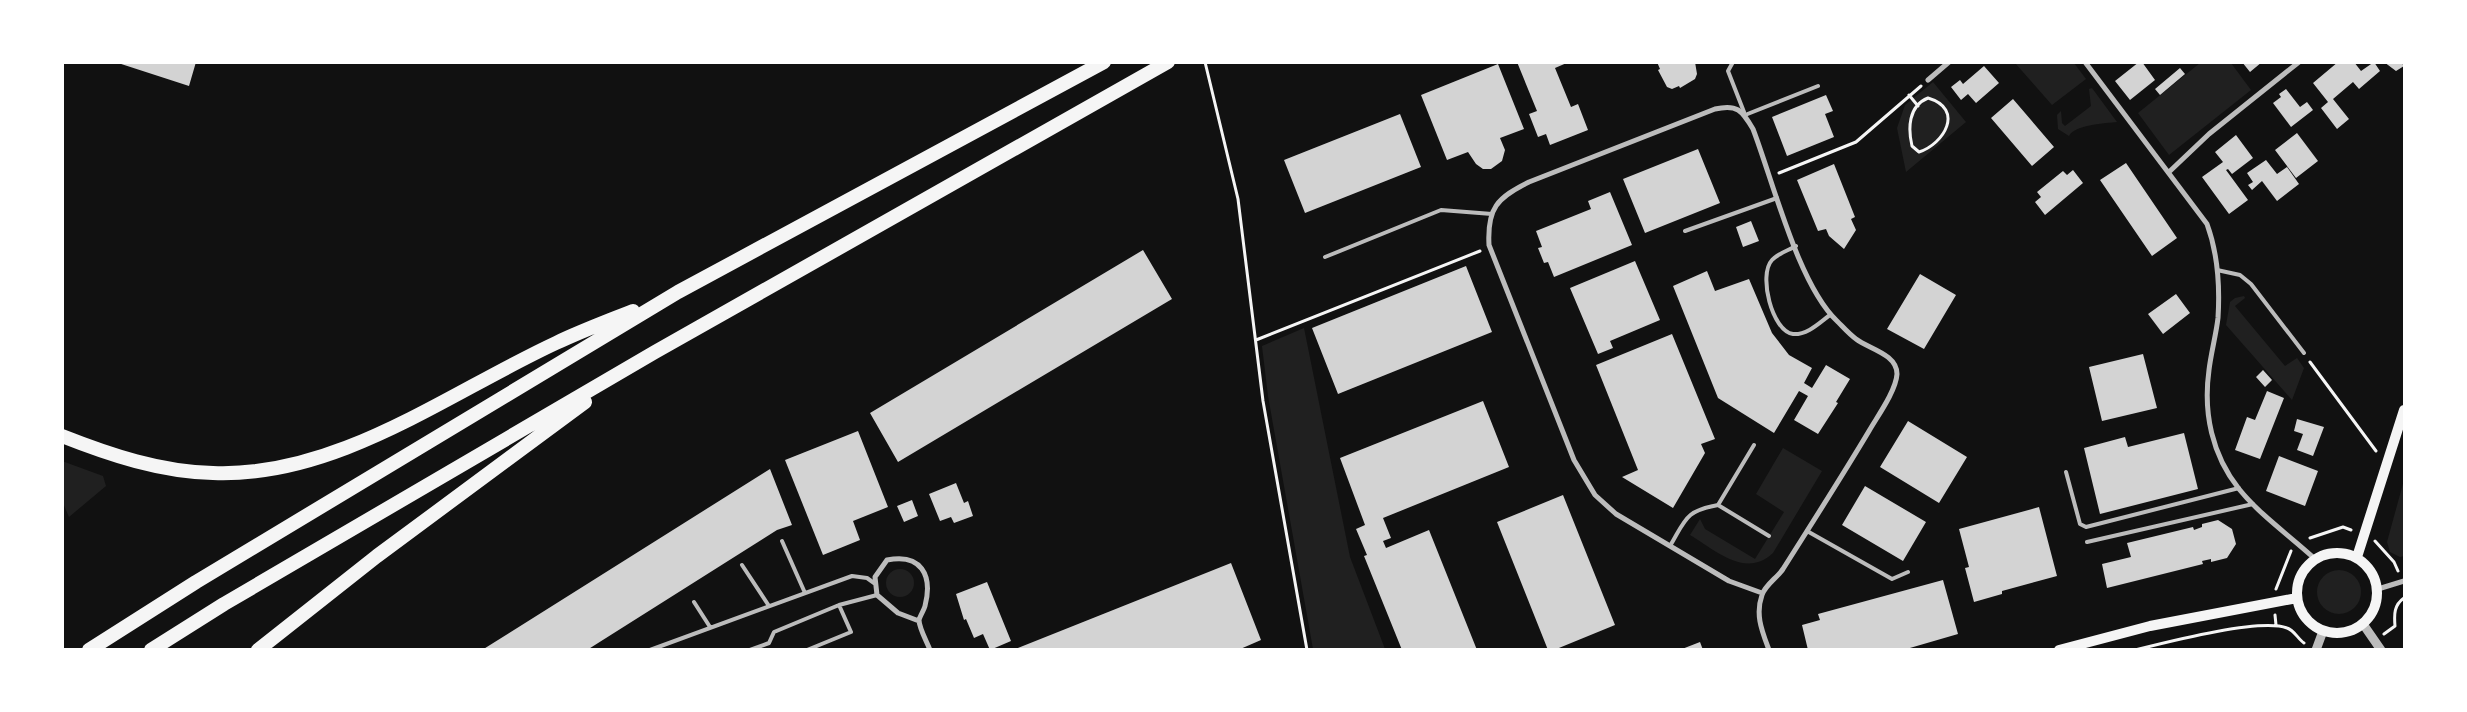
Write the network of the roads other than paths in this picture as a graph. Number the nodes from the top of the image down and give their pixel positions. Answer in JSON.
{"nodes":[{"id":1,"x":1104,"y":62,"type":"edge"},
{"id":2,"x":1168,"y":62,"type":"edge"},
{"id":3,"x":1733,"y":62,"type":"edge"},
{"id":4,"x":1949,"y":62,"type":"edge"},
{"id":5,"x":2085,"y":62,"type":"edge"},
{"id":6,"x":2299,"y":62,"type":"edge"},
{"id":7,"x":1928,"y":80,"type":"road end"},
{"id":8,"x":1818,"y":86,"type":"dead end"},
{"id":9,"x":1744,"y":114,"type":"junction"},
{"id":10,"x":2169,"y":172,"type":"junction"},
{"id":11,"x":1777,"y":198,"type":"junction"},
{"id":12,"x":1492,"y":214,"type":"junction"},
{"id":13,"x":1685,"y":231,"type":"dead end"},
{"id":14,"x":1796,"y":246,"type":"junction"},
{"id":15,"x":1325,"y":257,"type":"dead end"},
{"id":16,"x":2218,"y":270,"type":"junction"},
{"id":17,"x":678,"y":292,"type":"junction"},
{"id":18,"x":1830,"y":314,"type":"junction"},
{"id":19,"x":655,"y":352,"type":"junction"},
{"id":20,"x":2304,"y":353,"type":"road end"},
{"id":21,"x":2404,"y":410,"type":"edge"},
{"id":22,"x":62,"y":436,"type":"edge"},
{"id":23,"x":1754,"y":445,"type":"dead end"},
{"id":24,"x":2066,"y":472,"type":"dead end"},
{"id":25,"x":2239,"y":488,"type":"junction"},
{"id":26,"x":2253,"y":504,"type":"junction"},
{"id":27,"x":1718,"y":505,"type":"junction"},
{"id":28,"x":1807,"y":531,"type":"junction"},
{"id":29,"x":1769,"y":536,"type":"dead end"},
{"id":30,"x":782,"y":541,"type":"dead end"},
{"id":31,"x":2088,"y":542,"type":"dead end"},
{"id":32,"x":1670,"y":546,"type":"junction"},
{"id":33,"x":2356,"y":557,"type":"junction"},
{"id":34,"x":2314,"y":559,"type":"junction"},
{"id":35,"x":742,"y":565,"type":"dead end"},
{"id":36,"x":1908,"y":572,"type":"dead end"},
{"id":37,"x":2403,"y":581,"type":"edge"},
{"id":38,"x":874,"y":583,"type":"junction"},
{"id":39,"x":2378,"y":589,"type":"junction"},
{"id":40,"x":805,"y":593,"type":"junction"},
{"id":41,"x":1762,"y":593,"type":"junction"},
{"id":42,"x":876,"y":595,"type":"junction"},
{"id":43,"x":2297,"y":598,"type":"junction"},
{"id":44,"x":694,"y":602,"type":"dead end"},
{"id":45,"x":839,"y":605,"type":"junction"},
{"id":46,"x":769,"y":606,"type":"junction"},
{"id":47,"x":919,"y":621,"type":"junction"},
{"id":48,"x":2363,"y":624,"type":"junction"},
{"id":49,"x":710,"y":627,"type":"junction"},
{"id":50,"x":2323,"y":631,"type":"junction"},
{"id":51,"x":2317,"y":648,"type":"edge"},
{"id":52,"x":89,"y":650,"type":"edge"},
{"id":53,"x":151,"y":650,"type":"edge"},
{"id":54,"x":258,"y":650,"type":"edge"},
{"id":55,"x":650,"y":650,"type":"edge"},
{"id":56,"x":750,"y":650,"type":"edge"},
{"id":57,"x":807,"y":650,"type":"edge"},
{"id":58,"x":930,"y":650,"type":"edge"},
{"id":59,"x":1769,"y":650,"type":"edge"},
{"id":60,"x":2059,"y":650,"type":"edge"},
{"id":61,"x":2381,"y":650,"type":"edge"}],
"edges":[{"from":1,"to":17,"type":"highway"},
{"from":2,"to":19,"type":"highway"},
{"from":3,"to":9,"type":"lane"},
{"from":4,"to":7,"type":"street"},
{"from":5,"to":10,"type":"street"},
{"from":6,"to":10,"type":"street"},
{"from":8,"to":9,"type":"lane"},
{"from":9,"to":11,"type":"street"},
{"from":9,"to":12,"type":"street"},
{"from":10,"to":16,"type":"street"},
{"from":11,"to":13,"type":"lane"},
{"from":11,"to":14,"type":"street"},
{"from":12,"to":15,"type":"lane"},
{"from":12,"to":32,"type":"street"},
{"from":14,"to":18,"type":"street"},
{"from":14,"to":18,"type":"lane"},
{"from":16,"to":20,"type":"lane"},
{"from":16,"to":25,"type":"street"},
{"from":17,"to":22,"type":"highway"},
{"from":17,"to":52,"type":"highway"},
{"from":18,"to":28,"type":"street"},
{"from":19,"to":53,"type":"highway"},
{"from":19,"to":54,"type":"highway"},
{"from":21,"to":33,"type":"main road"},
{"from":23,"to":27,"type":"lane"},
{"from":24,"to":25,"type":"lane"},
{"from":25,"to":26,"type":"street"},
{"from":26,"to":31,"type":"lane"},
{"from":26,"to":34,"type":"street"},
{"from":27,"to":29,"type":"lane"},
{"from":27,"to":32,"type":"lane"},
{"from":28,"to":36,"type":"lane"},
{"from":28,"to":41,"type":"street"},
{"from":30,"to":40,"type":"lane"},
{"from":32,"to":41,"type":"street"},
{"from":33,"to":34,"type":"main road"},
{"from":33,"to":39,"type":"main road"},
{"from":34,"to":43,"type":"main road"},
{"from":35,"to":46,"type":"lane"},
{"from":37,"to":39,"type":"street"},
{"from":38,"to":40,"type":"lane"},
{"from":38,"to":42,"type":"street"},
{"from":38,"to":47,"type":"street"},
{"from":39,"to":48,"type":"main road"},
{"from":40,"to":46,"type":"lane"},
{"from":41,"to":59,"type":"street"},
{"from":42,"to":45,"type":"lane"},
{"from":42,"to":47,"type":"street"},
{"from":43,"to":50,"type":"main road"},
{"from":43,"to":60,"type":"main road"},
{"from":44,"to":49,"type":"lane"},
{"from":45,"to":56,"type":"lane"},
{"from":45,"to":57,"type":"lane"},
{"from":46,"to":49,"type":"lane"},
{"from":47,"to":58,"type":"street"},
{"from":48,"to":50,"type":"main road"},
{"from":48,"to":61,"type":"street"},
{"from":49,"to":55,"type":"lane"},
{"from":50,"to":51,"type":"street"}]}
